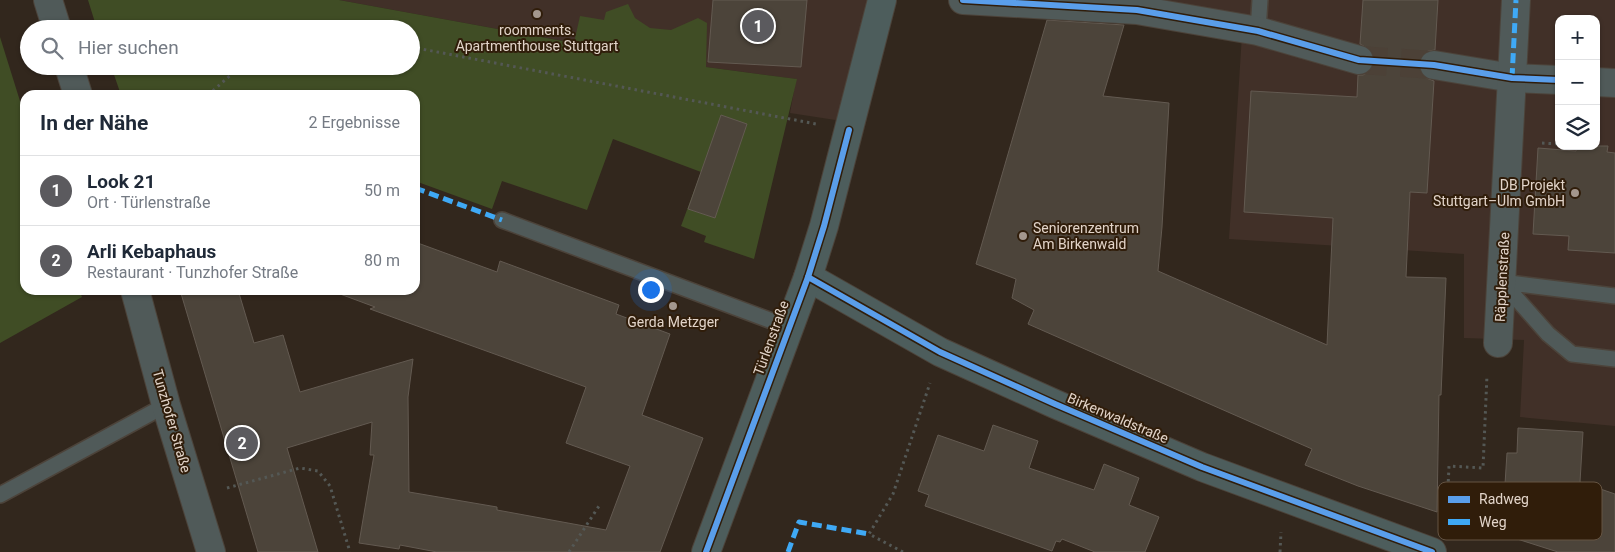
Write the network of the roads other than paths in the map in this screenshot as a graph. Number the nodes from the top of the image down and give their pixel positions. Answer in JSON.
{"nodes":[{"id":1,"x":48,"y":0,"type":"edge"},
{"id":2,"x":882,"y":0,"type":"edge"},
{"id":3,"x":963,"y":0,"type":"edge"},
{"id":4,"x":1260,"y":0,"type":"edge"},
{"id":5,"x":1516,"y":0,"type":"edge"},
{"id":6,"x":54,"y":20,"type":"edge"},
{"id":7,"x":1258,"y":31,"type":"junction"},
{"id":8,"x":1359,"y":60,"type":"tunnel mouth"},
{"id":9,"x":1434,"y":65,"type":"tunnel mouth"},
{"id":10,"x":72,"y":75,"type":"edge"},
{"id":11,"x":1512,"y":78,"type":"junction"},
{"id":12,"x":1555,"y":80,"type":"edge"},
{"id":13,"x":1600,"y":82,"type":"edge"},
{"id":14,"x":1615,"y":83,"type":"edge"},
{"id":15,"x":76,"y":90,"type":"edge"},
{"id":16,"x":502,"y":220,"type":"dead end"},
{"id":17,"x":808,"y":277,"type":"junction"},
{"id":18,"x":1502,"y":282,"type":"junction"},
{"id":19,"x":136,"y":295,"type":"edge"},
{"id":20,"x":1615,"y":296,"type":"edge"},
{"id":21,"x":788,"y":327,"type":"junction"},
{"id":22,"x":1498,"y":343,"type":"dead end"},
{"id":23,"x":1615,"y":359,"type":"edge"},
{"id":24,"x":166,"y":404,"type":"junction"},
{"id":25,"x":0,"y":495,"type":"edge"},
{"id":26,"x":211,"y":552,"type":"edge"},
{"id":27,"x":706,"y":552,"type":"edge"},
{"id":28,"x":1432,"y":552,"type":"edge"}],
"edges":[{"from":1,"to":6,"type":"street"},
{"from":2,"to":17,"type":"street","name":"Türlenstraße"},
{"from":3,"to":7,"type":"street"},
{"from":4,"to":7,"type":"lane"},
{"from":5,"to":11,"type":"street","name":"Räpplenstraße"},
{"from":7,"to":8,"type":"street"},
{"from":9,"to":11,"type":"street"},
{"from":10,"to":15,"type":"street"},
{"from":11,"to":12,"type":"street"},
{"from":11,"to":18,"type":"street","name":"Räpplenstraße"},
{"from":13,"to":14,"type":"street"},
{"from":16,"to":21,"type":"lane"},
{"from":17,"to":21,"type":"street","name":"Türlenstraße"},
{"from":17,"to":28,"type":"street","name":"Birkenwaldstraße"},
{"from":18,"to":20,"type":"lane"},
{"from":18,"to":22,"type":"street","name":"Räpplenstraße"},
{"from":18,"to":23,"type":"lane"},
{"from":19,"to":24,"type":"street","name":"Tunzhofer Straße"},
{"from":21,"to":27,"type":"street","name":"Türlenstraße"},
{"from":24,"to":25,"type":"lane"},
{"from":24,"to":26,"type":"street","name":"Tunzhofer Straße"}]}
